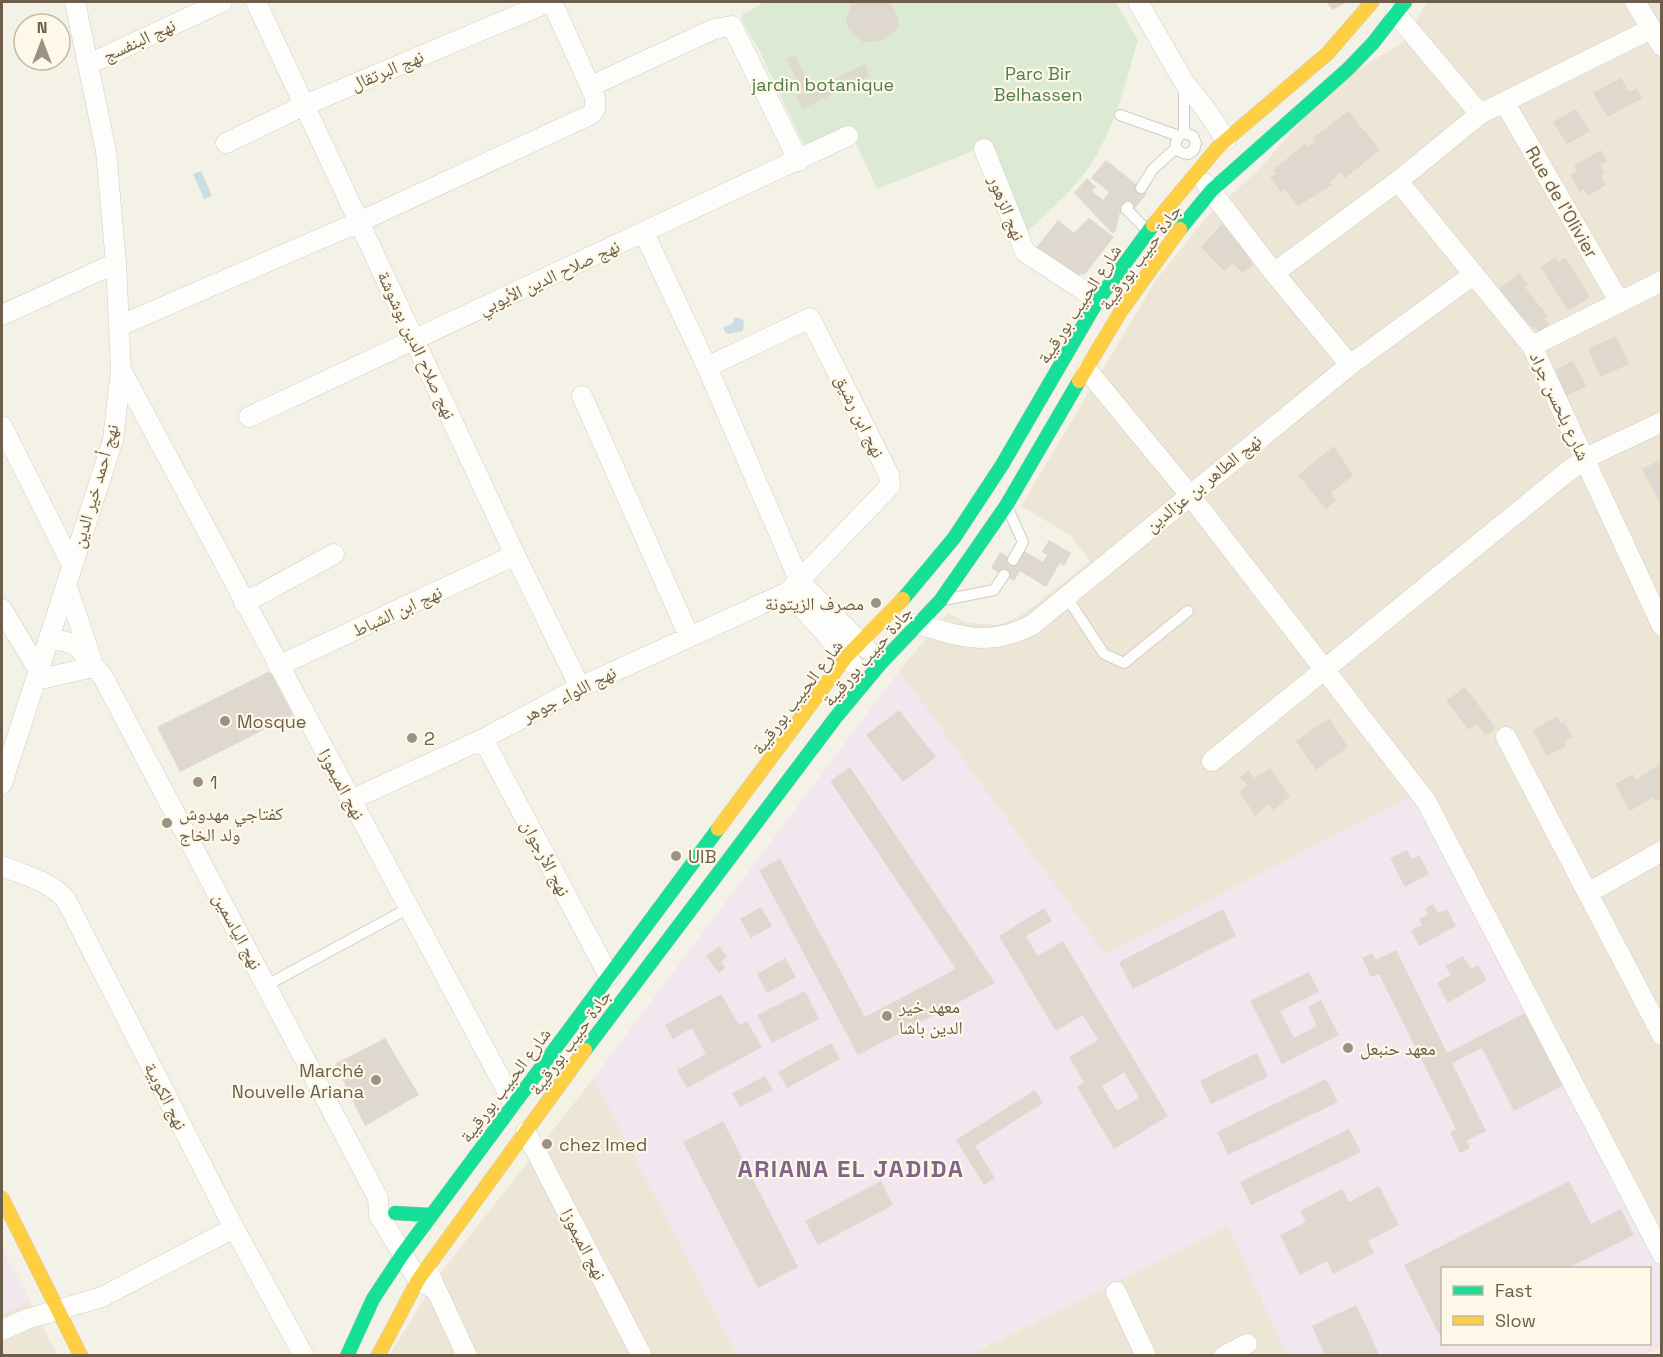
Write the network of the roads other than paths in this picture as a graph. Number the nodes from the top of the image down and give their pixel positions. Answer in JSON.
{"nodes":[{"id":1,"x":75,"y":2,"type":"edge"},
{"id":2,"x":222,"y":2,"type":"edge"},
{"id":3,"x":256,"y":2,"type":"edge"},
{"id":4,"x":551,"y":2,"type":"edge"},
{"id":5,"x":1138,"y":2,"type":"edge"},
{"id":6,"x":1372,"y":2,"type":"edge"},
{"id":7,"x":1635,"y":2,"type":"edge"},
{"id":8,"x":1401,"y":8,"type":"edge"},
{"id":9,"x":1651,"y":29,"type":"junction"},
{"id":10,"x":1662,"y":46,"type":"edge"},
{"id":11,"x":89,"y":64,"type":"junction"},
{"id":12,"x":1184,"y":82,"type":"junction"},
{"id":13,"x":591,"y":86,"type":"junction"},
{"id":14,"x":1505,"y":103,"type":"junction"},
{"id":15,"x":304,"y":105,"type":"junction"},
{"id":16,"x":1480,"y":114,"type":"junction"},
{"id":17,"x":1120,"y":115,"type":"dead end"},
{"id":18,"x":1181,"y":135,"type":"junction"},
{"id":19,"x":848,"y":136,"type":"dead end"},
{"id":20,"x":226,"y":143,"type":"dead end"},
{"id":21,"x":1196,"y":143,"type":"junction"},
{"id":22,"x":1222,"y":144,"type":"junction"},
{"id":23,"x":1176,"y":148,"type":"junction"},
{"id":24,"x":984,"y":149,"type":"dead end"},
{"id":25,"x":799,"y":161,"type":"junction"},
{"id":26,"x":1192,"y":163,"type":"junction"},
{"id":27,"x":1398,"y":181,"type":"junction"},
{"id":28,"x":1141,"y":188,"type":"dead end"},
{"id":29,"x":1212,"y":190,"type":"junction"},
{"id":30,"x":1128,"y":207,"type":"dead end"},
{"id":31,"x":359,"y":222,"type":"junction"},
{"id":32,"x":1148,"y":232,"type":"junction"},
{"id":33,"x":644,"y":233,"type":"junction"},
{"id":34,"x":116,"y":263,"type":"junction"},
{"id":35,"x":1274,"y":273,"type":"junction"},
{"id":36,"x":1473,"y":275,"type":"junction"},
{"id":37,"x":1662,"y":281,"type":"edge"},
{"id":38,"x":1098,"y":300,"type":"junction"},
{"id":39,"x":1619,"y":301,"type":"junction"},
{"id":40,"x":2,"y":315,"type":"edge"},
{"id":41,"x":119,"y":326,"type":"junction"},
{"id":42,"x":414,"y":340,"type":"junction"},
{"id":43,"x":1532,"y":346,"type":"junction"},
{"id":44,"x":1350,"y":365,"type":"junction"},
{"id":45,"x":707,"y":368,"type":"junction"},
{"id":46,"x":121,"y":370,"type":"junction"},
{"id":47,"x":1087,"y":370,"type":"junction"},
{"id":48,"x":582,"y":396,"type":"dead end"},
{"id":49,"x":249,"y":417,"type":"dead end"},
{"id":50,"x":1662,"y":422,"type":"edge"},
{"id":51,"x":2,"y":426,"type":"edge"},
{"id":52,"x":1585,"y":459,"type":"junction"},
{"id":53,"x":1189,"y":494,"type":"junction"},
{"id":54,"x":1006,"y":506,"type":"junction"},
{"id":55,"x":334,"y":554,"type":"dead end"},
{"id":56,"x":515,"y":555,"type":"junction"},
{"id":57,"x":1012,"y":560,"type":"dead end"},
{"id":58,"x":72,"y":564,"type":"junction"},
{"id":59,"x":1004,"y":575,"type":"dead end"},
{"id":60,"x":67,"y":587,"type":"junction"},
{"id":61,"x":794,"y":587,"type":"junction"},
{"id":62,"x":1066,"y":596,"type":"junction"},
{"id":63,"x":940,"y":601,"type":"junction"},
{"id":64,"x":244,"y":603,"type":"junction"},
{"id":65,"x":2,"y":609,"type":"edge"},
{"id":66,"x":1188,"y":611,"type":"dead end"},
{"id":67,"x":917,"y":624,"type":"junction"},
{"id":68,"x":1662,"y":626,"type":"edge"},
{"id":69,"x":689,"y":636,"type":"junction"},
{"id":70,"x":48,"y":643,"type":"junction"},
{"id":71,"x":861,"y":643,"type":"junction"},
{"id":72,"x":846,"y":657,"type":"junction"},
{"id":73,"x":881,"y":663,"type":"junction"},
{"id":74,"x":93,"y":666,"type":"junction"},
{"id":75,"x":278,"y":666,"type":"junction"},
{"id":76,"x":1324,"y":668,"type":"junction"},
{"id":77,"x":37,"y":676,"type":"junction"},
{"id":78,"x":868,"y":678,"type":"junction"},
{"id":79,"x":580,"y":687,"type":"junction"},
{"id":80,"x":1506,"y":737,"type":"dead end"},
{"id":81,"x":483,"y":739,"type":"junction"},
{"id":82,"x":1212,"y":761,"type":"dead end"},
{"id":83,"x":2,"y":784,"type":"edge"},
{"id":84,"x":351,"y":801,"type":"junction"},
{"id":85,"x":1662,"y":851,"type":"edge"},
{"id":86,"x":2,"y":866,"type":"edge"},
{"id":87,"x":1588,"y":893,"type":"junction"},
{"id":88,"x":409,"y":908,"type":"junction"},
{"id":89,"x":609,"y":976,"type":"junction"},
{"id":90,"x":267,"y":985,"type":"junction"},
{"id":91,"x":1662,"y":1035,"type":"edge"},
{"id":92,"x":513,"y":1102,"type":"junction"},
{"id":93,"x":526,"y":1132,"type":"junction"},
{"id":94,"x":2,"y":1198,"type":"edge"},
{"id":95,"x":378,"y":1198,"type":"junction"},
{"id":96,"x":395,"y":1213,"type":"junction"},
{"id":97,"x":432,"y":1215,"type":"junction"},
{"id":98,"x":234,"y":1228,"type":"junction"},
{"id":99,"x":407,"y":1249,"type":"junction"},
{"id":100,"x":1662,"y":1254,"type":"edge"},
{"id":101,"x":427,"y":1279,"type":"junction"},
{"id":102,"x":1116,"y":1292,"type":"dead end"},
{"id":103,"x":60,"y":1309,"type":"junction"},
{"id":104,"x":2,"y":1330,"type":"edge"},
{"id":105,"x":1247,"y":1344,"type":"dead end"},
{"id":106,"x":1138,"y":1353,"type":"edge"},
{"id":107,"x":81,"y":1356,"type":"edge"},
{"id":108,"x":304,"y":1356,"type":"edge"},
{"id":109,"x":347,"y":1356,"type":"edge"},
{"id":110,"x":378,"y":1356,"type":"edge"},
{"id":111,"x":467,"y":1356,"type":"edge"},
{"id":112,"x":642,"y":1356,"type":"edge"},
{"id":113,"x":1224,"y":1356,"type":"edge"}],
"edges":[{"from":1,"to":11,"type":"street","name":"نهج أحمد خير الدين"},
{"from":2,"to":11,"type":"street","name":"نهج البنفسج"},
{"from":3,"to":15,"type":"street","name":"نهج صلاح الدين بوشوشة"},
{"from":4,"to":13,"type":"street"},
{"from":4,"to":15,"type":"street","name":"نهج البرتقال"},
{"from":5,"to":12,"type":"street"},
{"from":6,"to":22,"type":"main road","name":"شارع الحبيب بورقيبة"},
{"from":7,"to":9,"type":"street"},
{"from":8,"to":16,"type":"street"},
{"from":8,"to":29,"type":"main road","name":"جادة حبيب بورقيبة"},
{"from":9,"to":10,"type":"street"},
{"from":9,"to":14,"type":"street"},
{"from":11,"to":34,"type":"street","name":"نهج أحمد خير الدين"},
{"from":12,"to":18,"type":"lane"},
{"from":12,"to":22,"type":"street"},
{"from":13,"to":25,"type":"street"},
{"from":13,"to":31,"type":"street"},
{"from":14,"to":16,"type":"street"},
{"from":14,"to":39,"type":"street","name":"Rue de l'Olivier"},
{"from":15,"to":20,"type":"street","name":"نهج البرتقال"},
{"from":15,"to":31,"type":"street","name":"نهج صلاح الدين بوشوشة"},
{"from":16,"to":27,"type":"street"},
{"from":17,"to":18,"type":"lane"},
{"from":18,"to":21,"type":"lane"},
{"from":18,"to":23,"type":"lane"},
{"from":19,"to":25,"type":"street","name":"نهج صلاح الدين الأيوبي"},
{"from":21,"to":22,"type":"lane"},
{"from":21,"to":26,"type":"lane"},
{"from":22,"to":26,"type":"main road","name":"شارع الحبيب بورقيبة"},
{"from":23,"to":26,"type":"lane"},
{"from":23,"to":28,"type":"lane"},
{"from":24,"to":38,"type":"street","name":"نهج الزهور"},
{"from":25,"to":33,"type":"street","name":"نهج صلاح الدين الأيوبي"},
{"from":26,"to":29,"type":"street"},
{"from":26,"to":32,"type":"main road","name":"شارع الحبيب بورقيبة"},
{"from":27,"to":35,"type":"street"},
{"from":27,"to":36,"type":"street","name":"شارع بلحسن جراد"},
{"from":29,"to":35,"type":"street"},
{"from":29,"to":47,"type":"main road","name":"جادة حبيب بورقيبة"},
{"from":30,"to":32,"type":"lane"},
{"from":31,"to":41,"type":"street"},
{"from":31,"to":42,"type":"street","name":"نهج صلاح الدين بوشوشة"},
{"from":32,"to":38,"type":"main road","name":"شارع الحبيب بورقيبة"},
{"from":33,"to":42,"type":"street","name":"نهج صلاح الدين الأيوبي"},
{"from":33,"to":45,"type":"street"},
{"from":34,"to":40,"type":"street"},
{"from":34,"to":41,"type":"street","name":"نهج أحمد خير الدين"},
{"from":35,"to":44,"type":"street"},
{"from":36,"to":43,"type":"street","name":"شارع بلحسن جراد"},
{"from":36,"to":44,"type":"street","name":"نهج الطاهر بن عزالدين"},
{"from":37,"to":39,"type":"street"},
{"from":38,"to":71,"type":"main road","name":"شارع الحبيب بورقيبة"},
{"from":39,"to":43,"type":"street"},
{"from":41,"to":46,"type":"street","name":"نهج أحمد خير الدين"},
{"from":42,"to":49,"type":"street","name":"نهج صلاح الدين الأيوبي"},
{"from":42,"to":56,"type":"street","name":"نهج صلاح الدين بوشوشة"},
{"from":43,"to":52,"type":"street","name":"شارع بلحسن جراد"},
{"from":44,"to":53,"type":"street","name":"نهج الطاهر بن عزالدين"},
{"from":45,"to":61,"type":"street"},
{"from":45,"to":61,"type":"street","name":"نهج ابن رشيق"},
{"from":46,"to":58,"type":"street","name":"نهج أحمد خير الدين"},
{"from":46,"to":64,"type":"street","name":"نهج الميموزا"},
{"from":47,"to":53,"type":"street"},
{"from":47,"to":54,"type":"main road","name":"جادة حبيب بورقيبة"},
{"from":48,"to":69,"type":"street"},
{"from":50,"to":52,"type":"street"},
{"from":51,"to":58,"type":"street"},
{"from":52,"to":68,"type":"street","name":"شارع بلحسن جراد"},
{"from":52,"to":76,"type":"street"},
{"from":53,"to":62,"type":"street","name":"نهج الطاهر بن عزالدين"},
{"from":53,"to":76,"type":"street"},
{"from":54,"to":57,"type":"lane"},
{"from":54,"to":63,"type":"main road","name":"جادة حبيب بورقيبة"},
{"from":55,"to":64,"type":"street"},
{"from":56,"to":75,"type":"street","name":"نهج ابن الشباط"},
{"from":56,"to":79,"type":"street","name":"نهج صلاح الدين بوشوشة"},
{"from":58,"to":60,"type":"street","name":"نهج أحمد خير الدين"},
{"from":59,"to":63,"type":"lane"},
{"from":60,"to":70,"type":"street","name":"نهج أحمد خير الدين"},
{"from":60,"to":74,"type":"street","name":"نهج الياسمين"},
{"from":61,"to":69,"type":"street","name":"نهج اللواء جوهر"},
{"from":61,"to":71,"type":"street"},
{"from":61,"to":72,"type":"street"},
{"from":62,"to":66,"type":"lane"},
{"from":62,"to":67,"type":"street","name":"نهج الطاهر بن عزالدين"},
{"from":63,"to":67,"type":"main road","name":"جادة حبيب بورقيبة"},
{"from":64,"to":75,"type":"street","name":"نهج الميموزا"},
{"from":65,"to":77,"type":"street"},
{"from":67,"to":73,"type":"main road","name":"جادة حبيب بورقيبة"},
{"from":69,"to":79,"type":"street","name":"نهج اللواء جوهر"},
{"from":70,"to":74,"type":"street"},
{"from":70,"to":77,"type":"street","name":"نهج أحمد خير الدين"},
{"from":71,"to":72,"type":"main road","name":"شارع الحبيب بورقيبة"},
{"from":71,"to":73,"type":"street"},
{"from":72,"to":78,"type":"street"},
{"from":72,"to":89,"type":"main road","name":"شارع الحبيب بورقيبة"},
{"from":73,"to":78,"type":"main road","name":"جادة حبيب بورقيبة"},
{"from":74,"to":77,"type":"street"},
{"from":74,"to":90,"type":"street","name":"نهج الياسمين"},
{"from":75,"to":84,"type":"street","name":"نهج الميموزا"},
{"from":76,"to":82,"type":"street"},
{"from":76,"to":100,"type":"street"},
{"from":77,"to":83,"type":"street","name":"نهج أحمد خير الدين"},
{"from":78,"to":93,"type":"main road","name":"جادة حبيب بورقيبة"},
{"from":79,"to":81,"type":"street","name":"نهج اللواء جوهر"},
{"from":80,"to":87,"type":"street"},
{"from":81,"to":84,"type":"street","name":"نهج اللواء جوهر"},
{"from":81,"to":89,"type":"street","name":"نهج الأرجوان"},
{"from":84,"to":88,"type":"street","name":"نهج الميموزا"},
{"from":85,"to":87,"type":"street"},
{"from":86,"to":98,"type":"street","name":"نهج الكوبية"},
{"from":87,"to":91,"type":"street"},
{"from":88,"to":90,"type":"lane"},
{"from":88,"to":92,"type":"street","name":"نهج الميموزا"},
{"from":89,"to":92,"type":"main road","name":"شارع الحبيب بورقيبة"},
{"from":90,"to":95,"type":"street","name":"نهج الياسمين"},
{"from":92,"to":97,"type":"main road","name":"شارع الحبيب بورقيبة"},
{"from":93,"to":101,"type":"main road","name":"جادة حبيب بورقيبة"},
{"from":93,"to":112,"type":"street","name":"نهج الميموزا"},
{"from":94,"to":103,"type":"main road"},
{"from":95,"to":96,"type":"street","name":"نهج الياسمين"},
{"from":95,"to":99,"type":"street","name":"نهج الياسمين"},
{"from":96,"to":97,"type":"main road"},
{"from":96,"to":99,"type":"street","name":"نهج الياسمين"},
{"from":97,"to":99,"type":"main road","name":"شارع الحبيب بورقيبة"},
{"from":98,"to":103,"type":"street"},
{"from":98,"to":108,"type":"street","name":"نهج الكوبية"},
{"from":99,"to":101,"type":"street","name":"نهج الياسمين"},
{"from":99,"to":109,"type":"main road","name":"شارع الحبيب بورقيبة"},
{"from":101,"to":110,"type":"main road","name":"جادة حبيب بورقيبة"},
{"from":101,"to":111,"type":"street","name":"نهج الياسمين"},
{"from":102,"to":106,"type":"street"},
{"from":103,"to":104,"type":"street"},
{"from":103,"to":107,"type":"main road"},
{"from":105,"to":113,"type":"street"}]}
